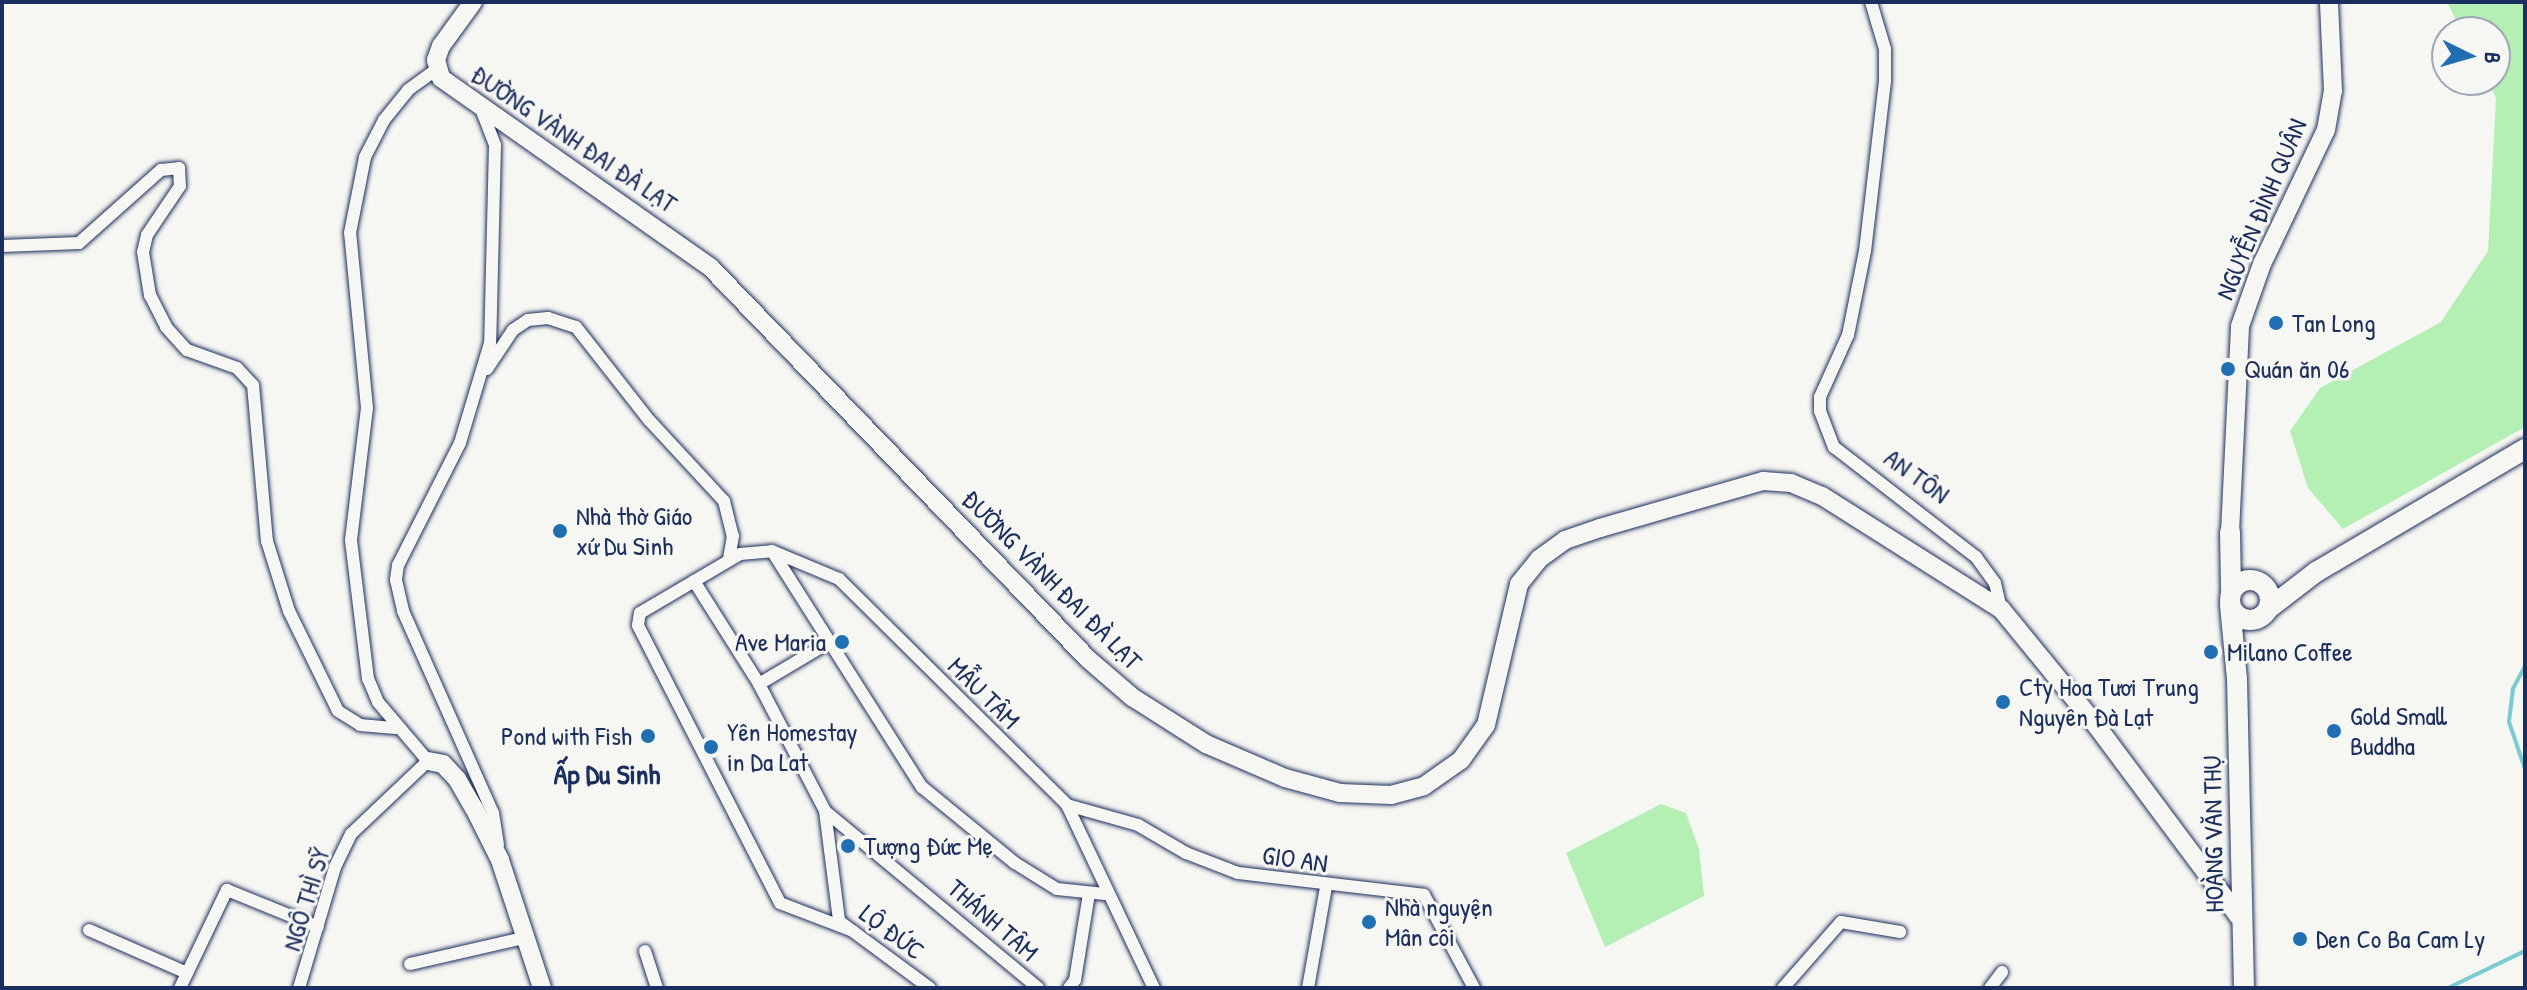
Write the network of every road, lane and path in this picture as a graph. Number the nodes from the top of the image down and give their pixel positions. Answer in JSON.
{"nodes":[{"id":1,"x":473,"y":2,"type":"edge"},
{"id":2,"x":1871,"y":2,"type":"edge"},
{"id":3,"x":2329,"y":2,"type":"edge"},
{"id":4,"x":437,"y":69,"type":"junction"},
{"id":5,"x":480,"y":106,"type":"junction"},
{"id":6,"x":2,"y":246,"type":"edge"},
{"id":7,"x":481,"y":379,"type":"junction"},
{"id":8,"x":2525,"y":449,"type":"edge"},
{"id":9,"x":2230,"y":532,"type":"junction"},
{"id":10,"x":772,"y":551,"type":"junction"},
{"id":11,"x":729,"y":559,"type":"junction"},
{"id":12,"x":2316,"y":572,"type":"junction"},
{"id":13,"x":694,"y":581,"type":"junction"},
{"id":14,"x":2258,"y":582,"type":"junction"},
{"id":15,"x":2231,"y":598,"type":"junction"},
{"id":16,"x":2001,"y":609,"type":"junction"},
{"id":17,"x":2264,"y":613,"type":"junction"},
{"id":18,"x":828,"y":643,"type":"junction"},
{"id":19,"x":2237,"y":679,"type":"junction"},
{"id":20,"x":759,"y":684,"type":"junction"},
{"id":21,"x":396,"y":728,"type":"junction"},
{"id":22,"x":428,"y":761,"type":"junction"},
{"id":23,"x":1067,"y":805,"type":"junction"},
{"id":24,"x":825,"y":811,"type":"junction"},
{"id":25,"x":500,"y":860,"type":"junction"},
{"id":26,"x":1326,"y":887,"type":"junction"},
{"id":27,"x":1089,"y":894,"type":"junction"},
{"id":28,"x":1105,"y":894,"type":"junction"},
{"id":29,"x":2239,"y":917,"type":"junction"},
{"id":30,"x":318,"y":927,"type":"junction"},
{"id":31,"x":89,"y":930,"type":"dead end"},
{"id":32,"x":853,"y":931,"type":"junction"},
{"id":33,"x":1900,"y":932,"type":"dead end"},
{"id":34,"x":528,"y":937,"type":"junction"},
{"id":35,"x":645,"y":951,"type":"dead end"},
{"id":36,"x":410,"y":964,"type":"dead end"},
{"id":37,"x":2002,"y":972,"type":"dead end"},
{"id":38,"x":187,"y":973,"type":"junction"},
{"id":39,"x":180,"y":988,"type":"edge"},
{"id":40,"x":299,"y":988,"type":"edge"},
{"id":41,"x":542,"y":988,"type":"edge"},
{"id":42,"x":657,"y":988,"type":"edge"},
{"id":43,"x":930,"y":988,"type":"edge"},
{"id":44,"x":1038,"y":988,"type":"edge"},
{"id":45,"x":1069,"y":988,"type":"edge"},
{"id":46,"x":1154,"y":988,"type":"edge"},
{"id":47,"x":1308,"y":988,"type":"edge"},
{"id":48,"x":1474,"y":988,"type":"edge"},
{"id":49,"x":1783,"y":988,"type":"edge"},
{"id":50,"x":1990,"y":988,"type":"edge"},
{"id":51,"x":2244,"y":988,"type":"edge"}],
"edges":[{"from":1,"to":4,"type":"main road"},
{"from":2,"to":16,"type":"street","name":"AN TÔN"},
{"from":3,"to":9,"type":"main road","name":"NGUYỄN ĐÌNH QUÂN"},
{"from":4,"to":5,"type":"main road","name":"ĐƯỜNG VÀNH ĐAI ĐÀ LẠT"},
{"from":4,"to":21,"type":"street"},
{"from":5,"to":7,"type":"street"},
{"from":5,"to":16,"type":"main road","name":"ĐƯỜNG VÀNH ĐAI ĐÀ LẠT"},
{"from":6,"to":21,"type":"street"},
{"from":7,"to":11,"type":"street"},
{"from":7,"to":25,"type":"street"},
{"from":8,"to":12,"type":"main road","name":"HOÀNG VĂN THỤ"},
{"from":9,"to":14,"type":"main road"},
{"from":9,"to":15,"type":"main road","name":"HOÀNG VĂN THỤ"},
{"from":10,"to":11,"type":"street"},
{"from":10,"to":18,"type":"street"},
{"from":10,"to":23,"type":"street","name":"MẪU TÂM"},
{"from":11,"to":13,"type":"street"},
{"from":12,"to":14,"type":"main road","name":"HOÀNG VĂN THỤ"},
{"from":12,"to":17,"type":"main road","name":"HOÀNG VĂN THỤ"},
{"from":13,"to":20,"type":"street","name":"THÁNH TÂM"},
{"from":13,"to":32,"type":"street"},
{"from":14,"to":15,"type":"main road"},
{"from":14,"to":17,"type":"main road"},
{"from":15,"to":17,"type":"main road"},
{"from":15,"to":19,"type":"main road","name":"HOÀNG VĂN THỤ"},
{"from":16,"to":29,"type":"main road","name":"AN TÔN"},
{"from":17,"to":19,"type":"main road","name":"HOÀNG VĂN THỤ"},
{"from":18,"to":20,"type":"street"},
{"from":18,"to":27,"type":"street"},
{"from":19,"to":29,"type":"main road","name":"HOÀNG VĂN THỤ"},
{"from":20,"to":24,"type":"street","name":"THÁNH TÂM"},
{"from":21,"to":22,"type":"street"},
{"from":22,"to":25,"type":"main road"},
{"from":22,"to":30,"type":"street","name":"NGÔ THÌ SỸ"},
{"from":23,"to":26,"type":"street","name":"GIO AN"},
{"from":23,"to":28,"type":"street","name":"MẪU TÂM"},
{"from":24,"to":32,"type":"street","name":"LỘ ĐỨC"},
{"from":24,"to":44,"type":"street","name":"THÁNH TÂM"},
{"from":25,"to":34,"type":"main road"},
{"from":26,"to":47,"type":"street"},
{"from":26,"to":48,"type":"street","name":"GIO AN"},
{"from":27,"to":28,"type":"street"},
{"from":27,"to":45,"type":"street"},
{"from":28,"to":46,"type":"street","name":"MẪU TÂM"},
{"from":29,"to":51,"type":"main road","name":"HOÀNG VĂN THỤ"},
{"from":30,"to":38,"type":"street"},
{"from":30,"to":40,"type":"street","name":"NGÔ THÌ SỸ"},
{"from":31,"to":38,"type":"street"},
{"from":32,"to":43,"type":"street","name":"LỘ ĐỨC"},
{"from":33,"to":49,"type":"street"},
{"from":34,"to":36,"type":"street"},
{"from":34,"to":41,"type":"main road"},
{"from":35,"to":42,"type":"street"},
{"from":37,"to":50,"type":"street"},
{"from":38,"to":39,"type":"street"}]}
